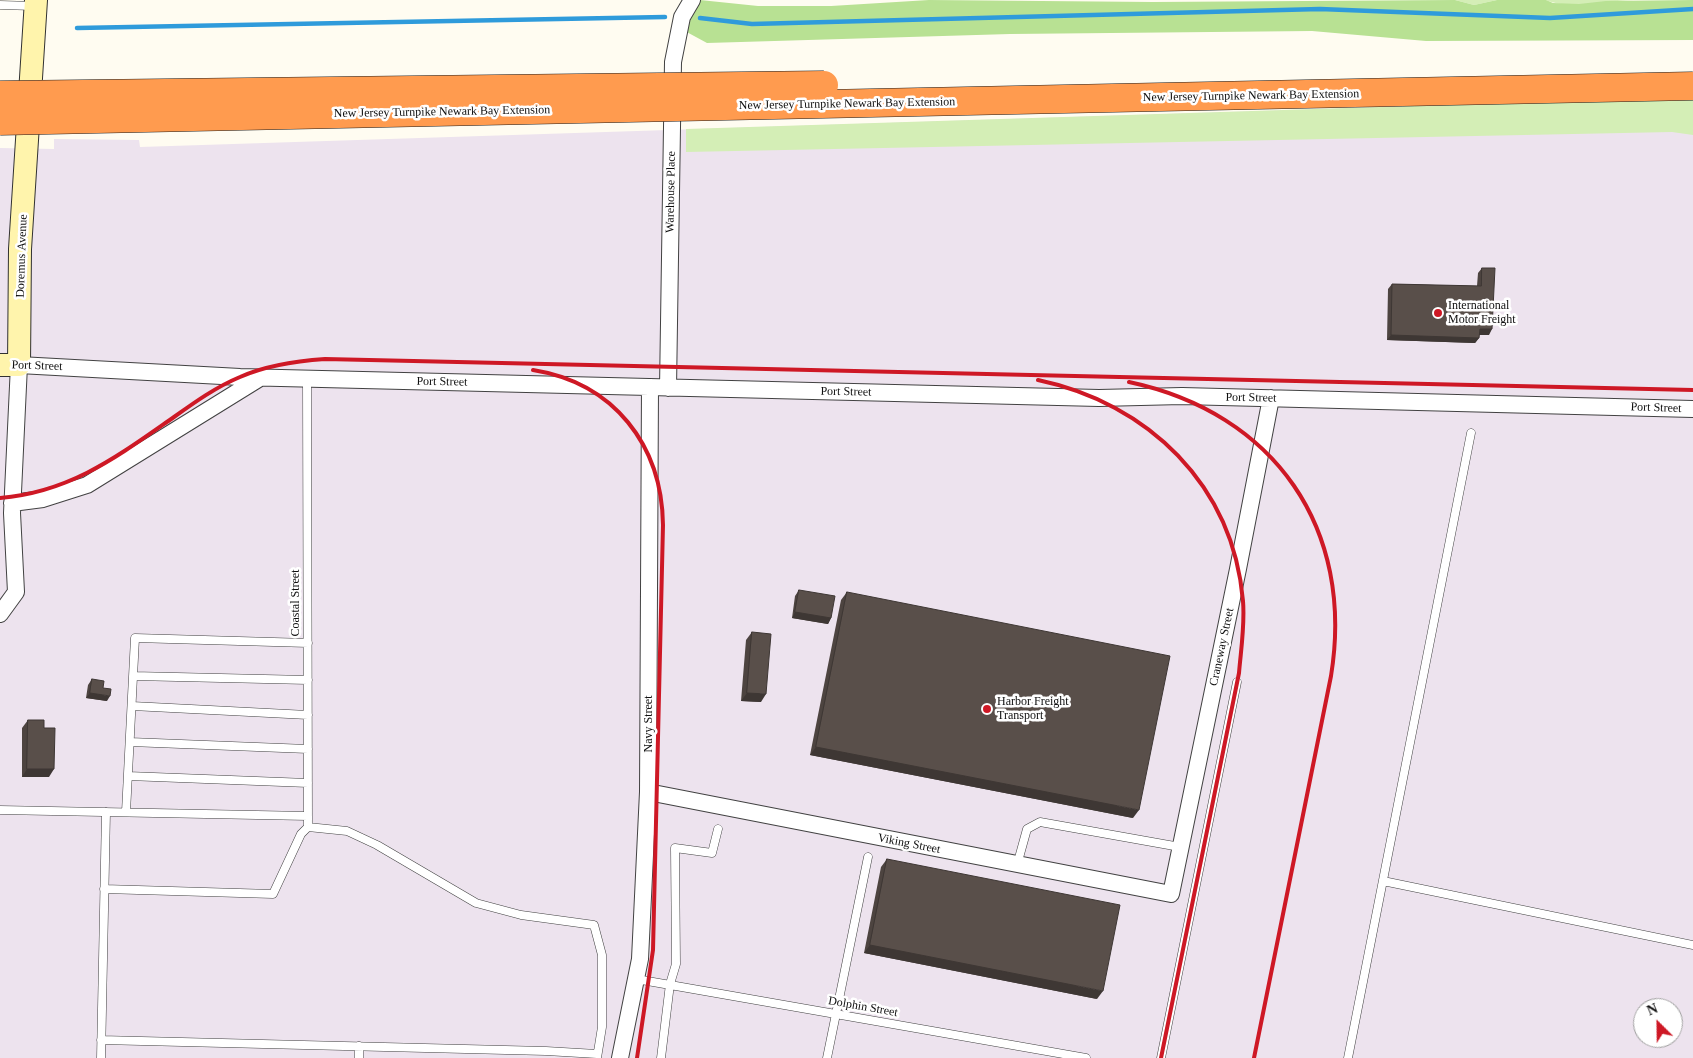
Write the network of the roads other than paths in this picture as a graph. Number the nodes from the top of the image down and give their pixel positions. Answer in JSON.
{"nodes":[{"id":1,"x":692,"y":0,"type":"edge"},
{"id":2,"x":36,"y":3,"type":"edge"},
{"id":3,"x":0,"y":4,"type":"edge"},
{"id":4,"x":1693,"y":70,"type":"edge"},
{"id":5,"x":1693,"y":86,"type":"edge"},
{"id":6,"x":0,"y":96,"type":"edge"},
{"id":7,"x":0,"y":121,"type":"edge"},
{"id":8,"x":9,"y":365,"type":"edge"},
{"id":9,"x":261,"y":377,"type":"junction"},
{"id":10,"x":307,"y":378,"type":"junction"},
{"id":11,"x":650,"y":387,"type":"junction"},
{"id":12,"x":668,"y":388,"type":"junction"},
{"id":13,"x":1270,"y":398,"type":"junction"},
{"id":14,"x":1693,"y":409,"type":"edge"},
{"id":15,"x":1471,"y":433,"type":"dead end"},
{"id":16,"x":8,"y":509,"type":"edge"},
{"id":17,"x":0,"y":614,"type":"edge"},
{"id":18,"x":308,"y":643,"type":"junction"},
{"id":19,"x":133,"y":676,"type":"junction"},
{"id":20,"x":308,"y":680,"type":"junction"},
{"id":21,"x":1237,"y":682,"type":"dead end"},
{"id":22,"x":132,"y":706,"type":"junction"},
{"id":23,"x":308,"y":715,"type":"junction"},
{"id":24,"x":130,"y":742,"type":"junction"},
{"id":25,"x":308,"y":749,"type":"junction"},
{"id":26,"x":128,"y":776,"type":"junction"},
{"id":27,"x":308,"y":783,"type":"junction"},
{"id":28,"x":648,"y":792,"type":"junction"},
{"id":29,"x":0,"y":810,"type":"edge"},
{"id":30,"x":106,"y":812,"type":"junction"},
{"id":31,"x":126,"y":812,"type":"junction"},
{"id":32,"x":308,"y":816,"type":"junction"},
{"id":33,"x":308,"y":827,"type":"junction"},
{"id":34,"x":718,"y":829,"type":"dead end"},
{"id":35,"x":1180,"y":847,"type":"junction"},
{"id":36,"x":868,"y":857,"type":"dead end"},
{"id":37,"x":1017,"y":865,"type":"junction"},
{"id":38,"x":1383,"y":881,"type":"junction"},
{"id":39,"x":104,"y":889,"type":"junction"},
{"id":40,"x":1171,"y":894,"type":"joint"},
{"id":41,"x":1693,"y":945,"type":"edge"},
{"id":42,"x":636,"y":978,"type":"junction"},
{"id":43,"x":670,"y":984,"type":"junction"},
{"id":44,"x":836,"y":1014,"type":"junction"},
{"id":45,"x":101,"y":1040,"type":"junction"},
{"id":46,"x":359,"y":1046,"type":"junction"},
{"id":47,"x":597,"y":1056,"type":"edge"},
{"id":48,"x":100,"y":1058,"type":"edge"},
{"id":49,"x":359,"y":1058,"type":"edge"},
{"id":50,"x":620,"y":1058,"type":"edge"},
{"id":51,"x":661,"y":1058,"type":"edge"},
{"id":52,"x":827,"y":1058,"type":"edge"},
{"id":53,"x":1086,"y":1058,"type":"edge"},
{"id":54,"x":1161,"y":1058,"type":"edge"},
{"id":55,"x":1348,"y":1058,"type":"edge"}],
"edges":[{"from":1,"to":12,"type":"street","name":"Warehouse Place"},
{"from":2,"to":3,"type":"lane"},
{"from":2,"to":8,"type":"main road","name":"Doremus Avenue"},
{"from":4,"to":6,"type":"highway","name":"New Jersey Turnpike Newark Bay Extension","bridge":true},
{"from":5,"to":7,"type":"highway","name":"New Jersey Turnpike Newark Bay Extension","bridge":true},
{"from":8,"to":9,"type":"street","name":"Port Street"},
{"from":8,"to":16,"type":"street","name":"Doremus Avenue"},
{"from":9,"to":10,"type":"street","name":"Port Street"},
{"from":9,"to":16,"type":"street"},
{"from":10,"to":11,"type":"street","name":"Port Street"},
{"from":10,"to":18,"type":"lane","name":"Coastal Street"},
{"from":11,"to":12,"type":"street","name":"Port Street"},
{"from":11,"to":28,"type":"street","name":"Navy Street"},
{"from":12,"to":13,"type":"street","name":"Port Street"},
{"from":13,"to":14,"type":"street","name":"Port Street"},
{"from":13,"to":35,"type":"street","name":"Craneway Street"},
{"from":15,"to":38,"type":"lane"},
{"from":16,"to":17,"type":"street","name":"Doremus Avenue"},
{"from":18,"to":19,"type":"lane"},
{"from":18,"to":20,"type":"lane","name":"Coastal Street"},
{"from":19,"to":20,"type":"lane"},
{"from":19,"to":22,"type":"lane"},
{"from":20,"to":23,"type":"lane","name":"Coastal Street"},
{"from":21,"to":54,"type":"lane","name":"Craneway Street"},
{"from":22,"to":23,"type":"lane"},
{"from":22,"to":24,"type":"lane"},
{"from":23,"to":25,"type":"lane","name":"Coastal Street"},
{"from":24,"to":25,"type":"lane"},
{"from":24,"to":26,"type":"lane"},
{"from":25,"to":27,"type":"lane","name":"Coastal Street"},
{"from":26,"to":27,"type":"lane"},
{"from":26,"to":31,"type":"lane"},
{"from":27,"to":32,"type":"lane","name":"Coastal Street"},
{"from":28,"to":37,"type":"street","name":"Viking Street"},
{"from":28,"to":42,"type":"street","name":"Navy Street"},
{"from":29,"to":30,"type":"lane"},
{"from":30,"to":31,"type":"lane"},
{"from":30,"to":39,"type":"lane"},
{"from":31,"to":32,"type":"lane"},
{"from":32,"to":33,"type":"lane","name":"Coastal Street"},
{"from":33,"to":39,"type":"lane"},
{"from":33,"to":47,"type":"lane"},
{"from":34,"to":43,"type":"lane"},
{"from":35,"to":37,"type":"lane"},
{"from":35,"to":40,"type":"street","name":"Craneway Street"},
{"from":36,"to":44,"type":"lane"},
{"from":37,"to":40,"type":"street","name":"Viking Street"},
{"from":38,"to":41,"type":"lane"},
{"from":38,"to":55,"type":"lane"},
{"from":39,"to":45,"type":"lane"},
{"from":42,"to":43,"type":"lane","name":"Dolphin Street"},
{"from":42,"to":50,"type":"street","name":"Navy Street"},
{"from":43,"to":44,"type":"lane","name":"Dolphin Street"},
{"from":43,"to":51,"type":"lane"},
{"from":44,"to":52,"type":"lane"},
{"from":44,"to":53,"type":"lane","name":"Dolphin Street"},
{"from":45,"to":46,"type":"lane"},
{"from":45,"to":48,"type":"lane"},
{"from":46,"to":47,"type":"lane"},
{"from":46,"to":49,"type":"lane"}]}
